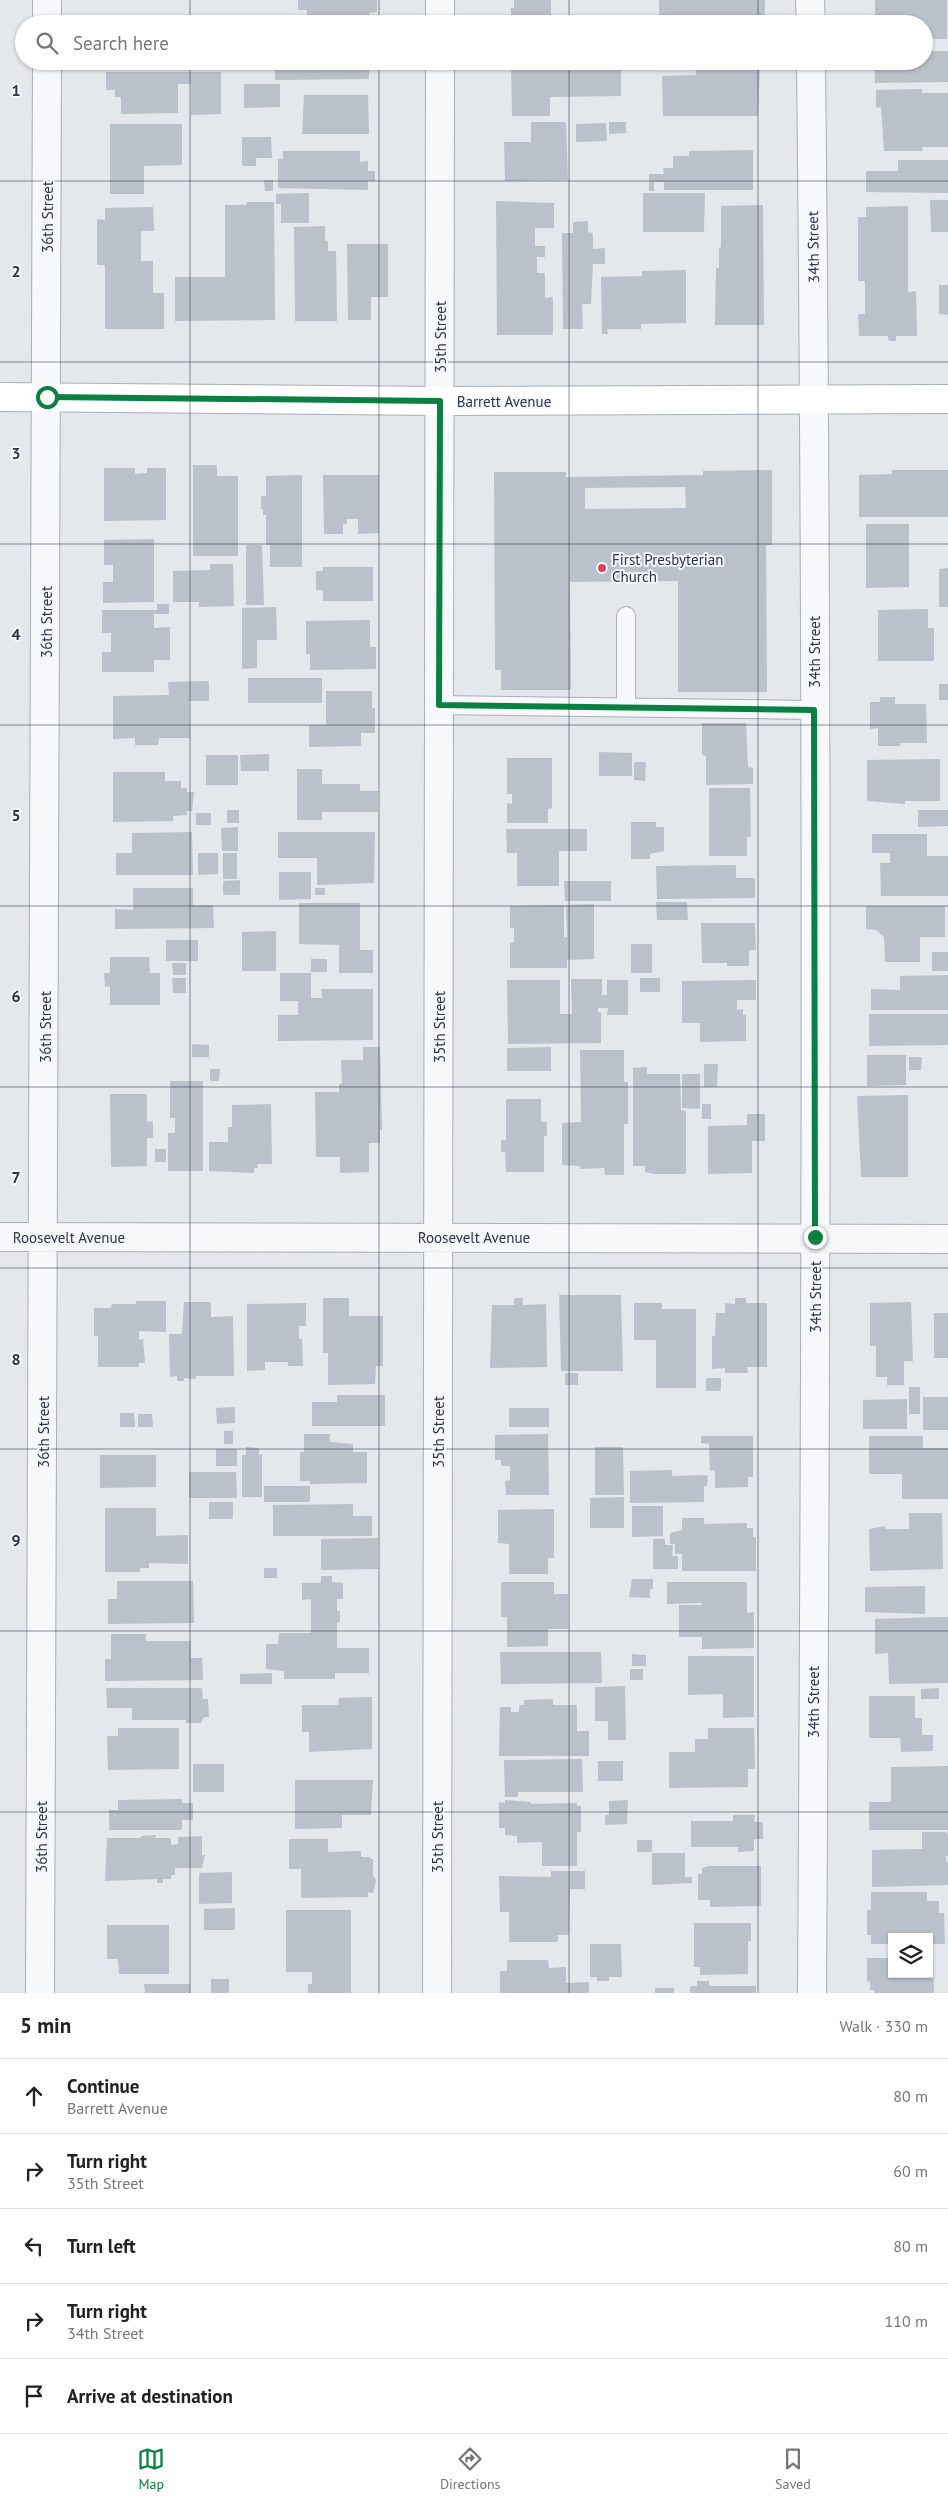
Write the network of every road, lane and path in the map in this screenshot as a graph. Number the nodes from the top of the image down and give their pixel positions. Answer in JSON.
{"nodes":[{"id":1,"x":47,"y":0,"type":"edge"},
{"id":2,"x":440,"y":0,"type":"edge"},
{"id":3,"x":810,"y":0,"type":"edge"},
{"id":4,"x":47,"y":15,"type":"edge"},
{"id":5,"x":440,"y":15,"type":"edge"},
{"id":6,"x":811,"y":15,"type":"edge"},
{"id":7,"x":47,"y":70,"type":"edge"},
{"id":8,"x":440,"y":70,"type":"edge"},
{"id":9,"x":811,"y":70,"type":"edge"},
{"id":10,"x":0,"y":397,"type":"edge"},
{"id":11,"x":47,"y":397,"type":"junction"},
{"id":12,"x":815,"y":398,"type":"junction"},
{"id":13,"x":948,"y":399,"type":"edge"},
{"id":14,"x":440,"y":401,"type":"junction"},
{"id":15,"x":626,"y":616,"type":"dead end"},
{"id":16,"x":439,"y":705,"type":"junction"},
{"id":17,"x":626,"y":707,"type":"junction"},
{"id":18,"x":814,"y":710,"type":"junction"},
{"id":19,"x":0,"y":1237,"type":"edge"},
{"id":20,"x":44,"y":1237,"type":"junction"},
{"id":21,"x":439,"y":1237,"type":"junction"},
{"id":22,"x":815,"y":1237,"type":"junction"},
{"id":23,"x":948,"y":1239,"type":"edge"},
{"id":24,"x":40,"y":1993,"type":"edge"},
{"id":25,"x":437,"y":1993,"type":"edge"},
{"id":26,"x":812,"y":1993,"type":"edge"}],
"edges":[{"from":1,"to":4,"type":"street"},
{"from":2,"to":5,"type":"street"},
{"from":3,"to":6,"type":"street"},
{"from":7,"to":11,"type":"street","name":"36th Street"},
{"from":8,"to":14,"type":"street","name":"35th Street"},
{"from":9,"to":12,"type":"street","name":"34th Street"},
{"from":10,"to":11,"type":"main road","name":"Barrett Avenue"},
{"from":11,"to":14,"type":"main road","name":"Barrett Avenue"},
{"from":11,"to":20,"type":"street","name":"36th Street"},
{"from":12,"to":13,"type":"main road","name":"Barrett Avenue"},
{"from":12,"to":14,"type":"main road","name":"Barrett Avenue"},
{"from":12,"to":18,"type":"street","name":"34th Street"},
{"from":14,"to":16,"type":"street","name":"35th Street"},
{"from":15,"to":17,"type":"lane"},
{"from":16,"to":17,"type":"lane"},
{"from":16,"to":21,"type":"street","name":"35th Street"},
{"from":17,"to":18,"type":"lane"},
{"from":18,"to":22,"type":"street","name":"34th Street"},
{"from":19,"to":20,"type":"street","name":"Roosevelt Avenue"},
{"from":20,"to":21,"type":"street","name":"Roosevelt Avenue"},
{"from":20,"to":24,"type":"street","name":"36th Street"},
{"from":21,"to":22,"type":"street","name":"Roosevelt Avenue"},
{"from":21,"to":25,"type":"street","name":"35th Street"},
{"from":22,"to":23,"type":"street","name":"Roosevelt Avenue"},
{"from":22,"to":26,"type":"street","name":"34th Street"}]}
